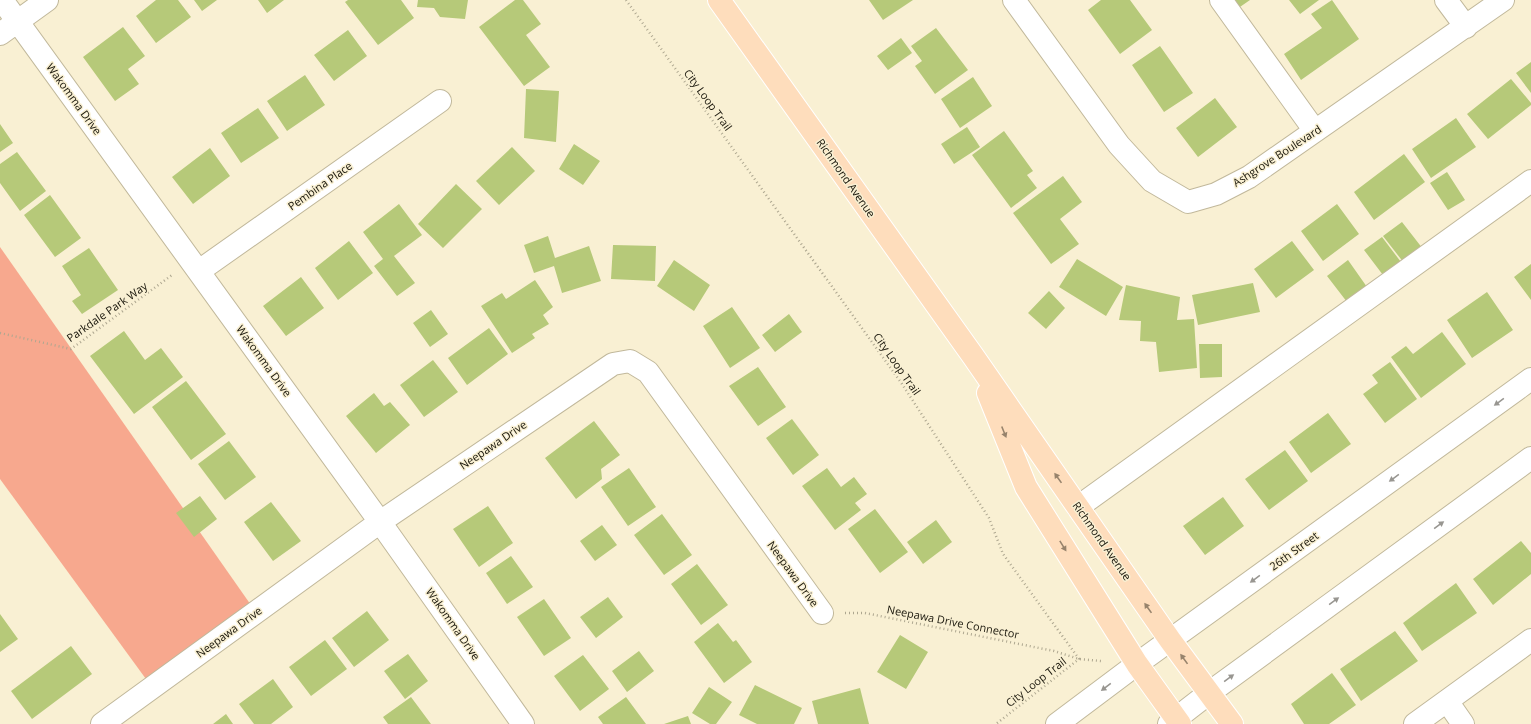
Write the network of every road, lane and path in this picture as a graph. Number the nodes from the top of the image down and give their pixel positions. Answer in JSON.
{"nodes":[{"id":1,"x":2,"y":0,"type":"edge"},
{"id":2,"x":47,"y":0,"type":"edge"},
{"id":3,"x":626,"y":0,"type":"edge"},
{"id":4,"x":720,"y":0,"type":"edge"},
{"id":5,"x":1014,"y":0,"type":"edge"},
{"id":6,"x":1221,"y":0,"type":"edge"},
{"id":7,"x":1446,"y":0,"type":"edge"},
{"id":8,"x":1503,"y":0,"type":"edge"},
{"id":9,"x":18,"y":22,"type":"junction"},
{"id":10,"x":1466,"y":27,"type":"junction"},
{"id":11,"x":0,"y":34,"type":"edge"},
{"id":12,"x":440,"y":101,"type":"dead end"},
{"id":13,"x":1315,"y":131,"type":"junction"},
{"id":14,"x":1531,"y":181,"type":"edge"},
{"id":15,"x":196,"y":266,"type":"junction"},
{"id":16,"x":0,"y":333,"type":"edge"},
{"id":17,"x":973,"y":356,"type":"junction"},
{"id":18,"x":1531,"y":379,"type":"edge"},
{"id":19,"x":1531,"y":458,"type":"edge"},
{"id":20,"x":1078,"y":507,"type":"junction"},
{"id":21,"x":380,"y":522,"type":"junction"},
{"id":22,"x":822,"y":613,"type":"joint"},
{"id":23,"x":1170,"y":640,"type":"junction"},
{"id":24,"x":1531,"y":640,"type":"edge"},
{"id":25,"x":1079,"y":659,"type":"junction"},
{"id":26,"x":1138,"y":664,"type":"junction"},
{"id":27,"x":1209,"y":693,"type":"junction"},
{"id":28,"x":1446,"y":701,"type":"junction"},
{"id":29,"x":1175,"y":722,"type":"edge"},
{"id":30,"x":102,"y":724,"type":"edge"},
{"id":31,"x":523,"y":724,"type":"edge"},
{"id":32,"x":996,"y":724,"type":"edge"},
{"id":33,"x":1057,"y":724,"type":"edge"},
{"id":34,"x":1232,"y":724,"type":"edge"},
{"id":35,"x":1415,"y":724,"type":"edge"},
{"id":36,"x":1463,"y":724,"type":"edge"}],
"edges":[{"from":1,"to":9,"type":"street","name":"Wakomma Drive"},
{"from":2,"to":9,"type":"street"},
{"from":3,"to":25,"type":"path","name":"City Loop Trail"},
{"from":4,"to":17,"type":"main road","name":"Richmond Avenue"},
{"from":5,"to":13,"type":"street","name":"Ashgrove Boulevard"},
{"from":6,"to":13,"type":"street"},
{"from":7,"to":10,"type":"street"},
{"from":8,"to":10,"type":"street","name":"Ashgrove Boulevard"},
{"from":9,"to":11,"type":"street"},
{"from":9,"to":15,"type":"street","name":"Wakomma Drive"},
{"from":10,"to":13,"type":"street","name":"Ashgrove Boulevard"},
{"from":12,"to":15,"type":"street","name":"Pembina Place"},
{"from":14,"to":20,"type":"street"},
{"from":15,"to":16,"type":"path","name":"Parkdale Park Way"},
{"from":15,"to":21,"type":"street","name":"Wakomma Drive"},
{"from":20,"to":17,"type":"main road","name":"Richmond Avenue","one_way":true},
{"from":17,"to":26,"type":"main road","name":"Richmond Avenue","one_way":true},
{"from":18,"to":23,"type":"street","name":"26th Street","one_way":true},
{"from":27,"to":19,"type":"street","one_way":true},
{"from":23,"to":20,"type":"main road","name":"Richmond Avenue","one_way":true},
{"from":21,"to":22,"type":"street","name":"Neepawa Drive"},
{"from":21,"to":30,"type":"street","name":"Neepawa Drive"},
{"from":21,"to":31,"type":"street","name":"Wakomma Drive"},
{"from":22,"to":25,"type":"path","name":"Neepawa Drive Connector"},
{"from":23,"to":26,"type":"street","name":"26th Street"},
{"from":27,"to":23,"type":"main road","name":"Richmond Avenue","one_way":true},
{"from":24,"to":28,"type":"street"},
{"from":25,"to":32,"type":"path","name":"City Loop Trail"},
{"from":26,"to":29,"type":"main road","name":"Richmond Avenue"},
{"from":26,"to":33,"type":"street","name":"26th Street","one_way":true},
{"from":27,"to":29,"type":"street"},
{"from":27,"to":34,"type":"main road","name":"Richmond Avenue"},
{"from":28,"to":35,"type":"street"},
{"from":28,"to":36,"type":"street"}]}
